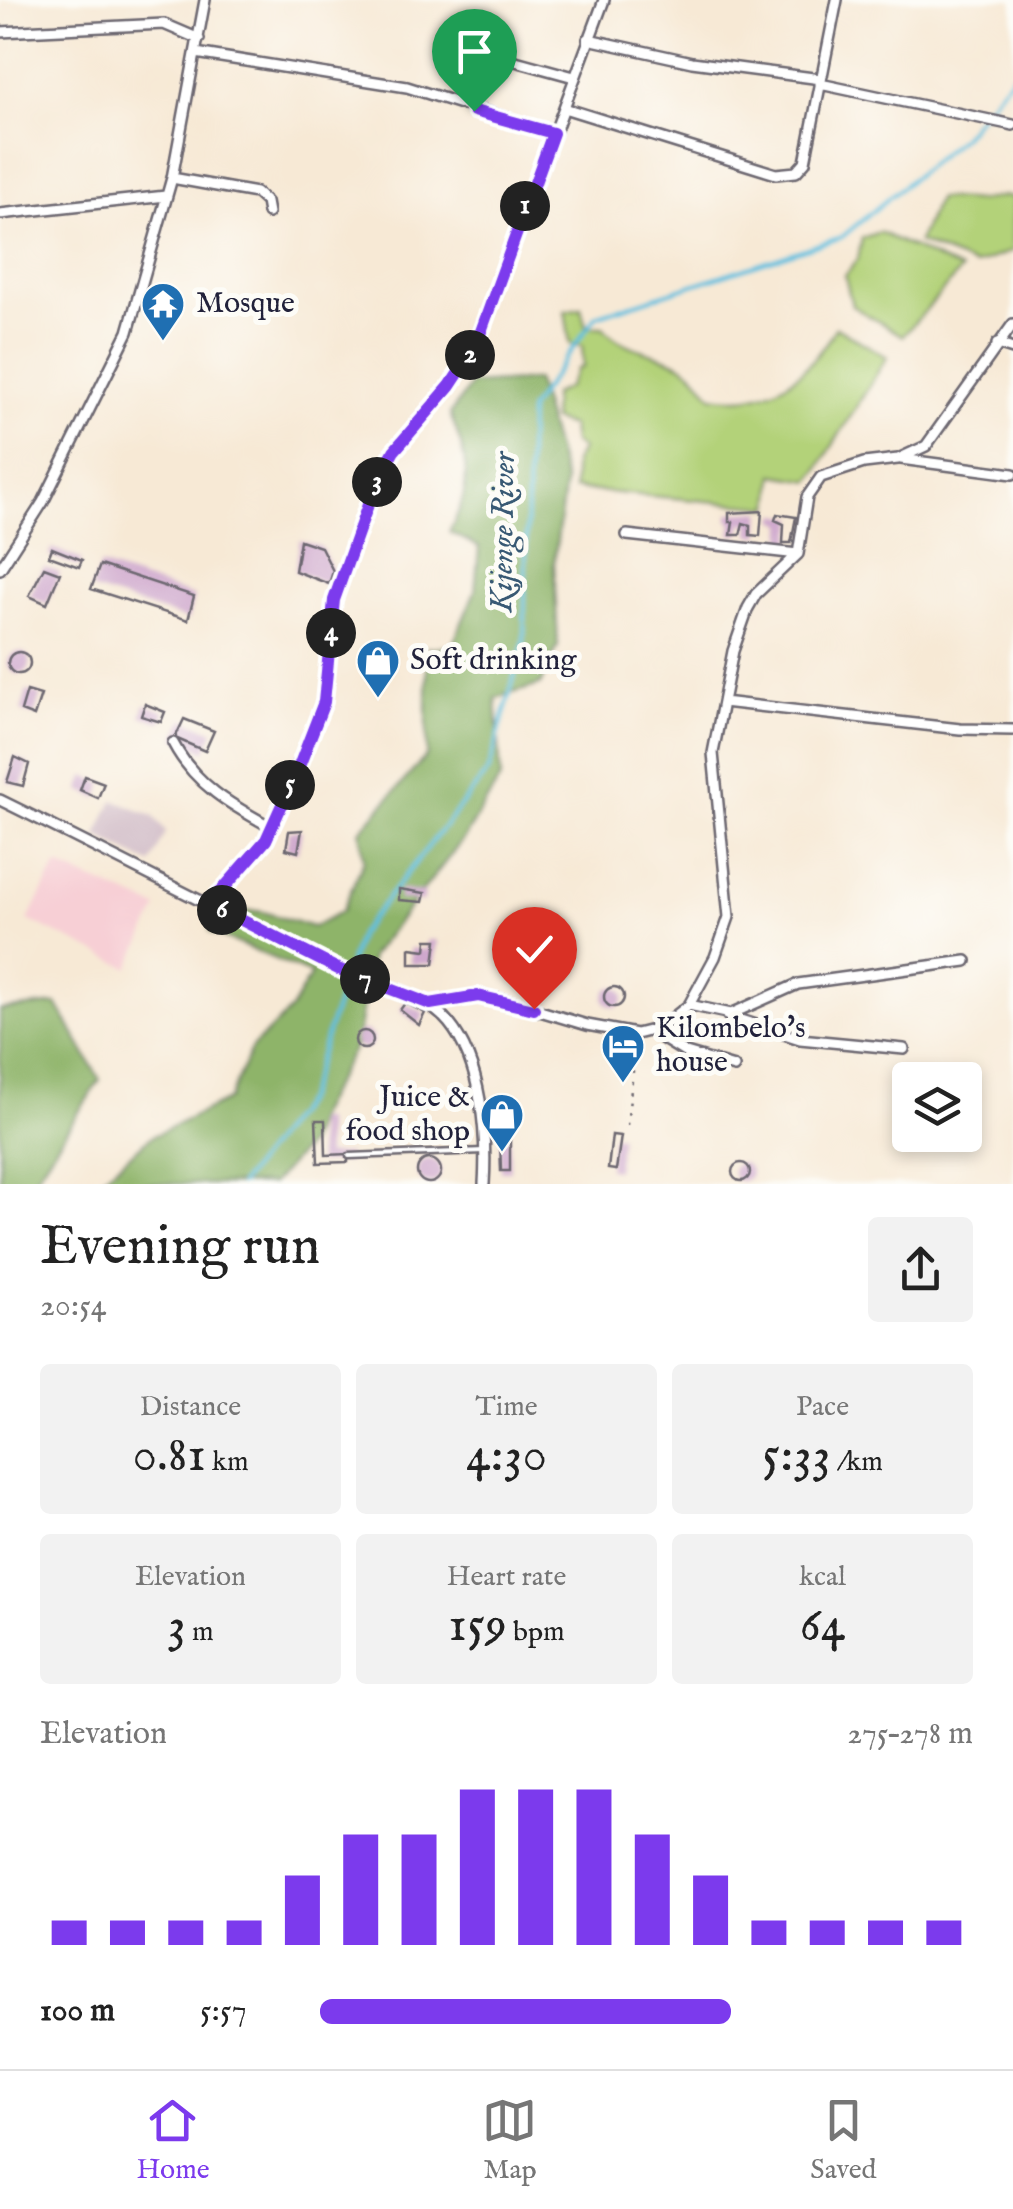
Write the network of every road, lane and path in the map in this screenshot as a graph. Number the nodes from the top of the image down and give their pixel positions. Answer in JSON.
{"nodes":[{"id":1,"x":205,"y":0,"type":"edge"},
{"id":2,"x":604,"y":0,"type":"edge"},
{"id":3,"x":836,"y":0,"type":"edge"},
{"id":4,"x":0,"y":32,"type":"edge"},
{"id":5,"x":199,"y":38,"type":"junction"},
{"id":6,"x":588,"y":38,"type":"junction"},
{"id":7,"x":196,"y":54,"type":"junction"},
{"id":8,"x":490,"y":54,"type":"dead end"},
{"id":9,"x":574,"y":77,"type":"junction"},
{"id":10,"x":820,"y":82,"type":"junction"},
{"id":11,"x":564,"y":108,"type":"junction"},
{"id":12,"x":1013,"y":125,"type":"edge"},
{"id":13,"x":553,"y":133,"type":"junction"},
{"id":14,"x":172,"y":178,"type":"junction"},
{"id":15,"x":166,"y":196,"type":"junction"},
{"id":16,"x":268,"y":213,"type":"dead end"},
{"id":17,"x":0,"y":214,"type":"edge"},
{"id":18,"x":1013,"y":324,"type":"edge"},
{"id":19,"x":996,"y":344,"type":"junction"},
{"id":20,"x":1013,"y":349,"type":"edge"},
{"id":21,"x":898,"y":459,"type":"junction"},
{"id":22,"x":1013,"y":474,"type":"edge"},
{"id":23,"x":627,"y":536,"type":"dead end"},
{"id":24,"x":798,"y":554,"type":"junction"},
{"id":25,"x":0,"y":568,"type":"edge"},
{"id":26,"x":723,"y":702,"type":"junction"},
{"id":27,"x":1013,"y":730,"type":"edge"},
{"id":28,"x":173,"y":743,"type":"dead end"},
{"id":29,"x":0,"y":800,"type":"edge"},
{"id":30,"x":271,"y":827,"type":"junction"},
{"id":31,"x":210,"y":904,"type":"junction"},
{"id":32,"x":966,"y":962,"type":"dead end"},
{"id":33,"x":430,"y":1004,"type":"junction"},
{"id":34,"x":688,"y":1005,"type":"junction"},
{"id":35,"x":726,"y":1015,"type":"junction"},
{"id":36,"x":652,"y":1032,"type":"junction"},
{"id":37,"x":636,"y":1034,"type":"junction"},
{"id":38,"x":904,"y":1048,"type":"dead end"},
{"id":39,"x":734,"y":1067,"type":"dead end"},
{"id":40,"x":627,"y":1126,"type":"dead end"},
{"id":41,"x":484,"y":1151,"type":"junction"},
{"id":42,"x":349,"y":1156,"type":"dead end"},
{"id":43,"x":485,"y":1183,"type":"edge"}],
"edges":[{"from":1,"to":5,"type":"street"},
{"from":2,"to":6,"type":"street"},
{"from":3,"to":10,"type":"street"},
{"from":4,"to":5,"type":"street"},
{"from":5,"to":7,"type":"street"},
{"from":6,"to":9,"type":"street"},
{"from":6,"to":10,"type":"street"},
{"from":7,"to":13,"type":"street"},
{"from":7,"to":14,"type":"street"},
{"from":8,"to":9,"type":"street"},
{"from":9,"to":11,"type":"street"},
{"from":10,"to":11,"type":"street"},
{"from":10,"to":12,"type":"street"},
{"from":11,"to":13,"type":"street"},
{"from":13,"to":30,"type":"street"},
{"from":14,"to":15,"type":"street"},
{"from":14,"to":16,"type":"street"},
{"from":15,"to":17,"type":"street"},
{"from":15,"to":25,"type":"street"},
{"from":18,"to":19,"type":"street"},
{"from":19,"to":20,"type":"street"},
{"from":19,"to":21,"type":"street"},
{"from":21,"to":22,"type":"street"},
{"from":21,"to":24,"type":"street"},
{"from":23,"to":24,"type":"street"},
{"from":24,"to":26,"type":"street"},
{"from":26,"to":27,"type":"street"},
{"from":26,"to":34,"type":"street"},
{"from":28,"to":30,"type":"street"},
{"from":29,"to":31,"type":"street"},
{"from":30,"to":31,"type":"street"},
{"from":31,"to":33,"type":"street"},
{"from":32,"to":35,"type":"street"},
{"from":33,"to":37,"type":"street"},
{"from":33,"to":41,"type":"street"},
{"from":34,"to":35,"type":"street"},
{"from":34,"to":36,"type":"street"},
{"from":35,"to":38,"type":"street"},
{"from":36,"to":37,"type":"street"},
{"from":36,"to":39,"type":"street"},
{"from":37,"to":40,"type":"path"},
{"from":41,"to":42,"type":"lane"},
{"from":41,"to":43,"type":"street"}]}
